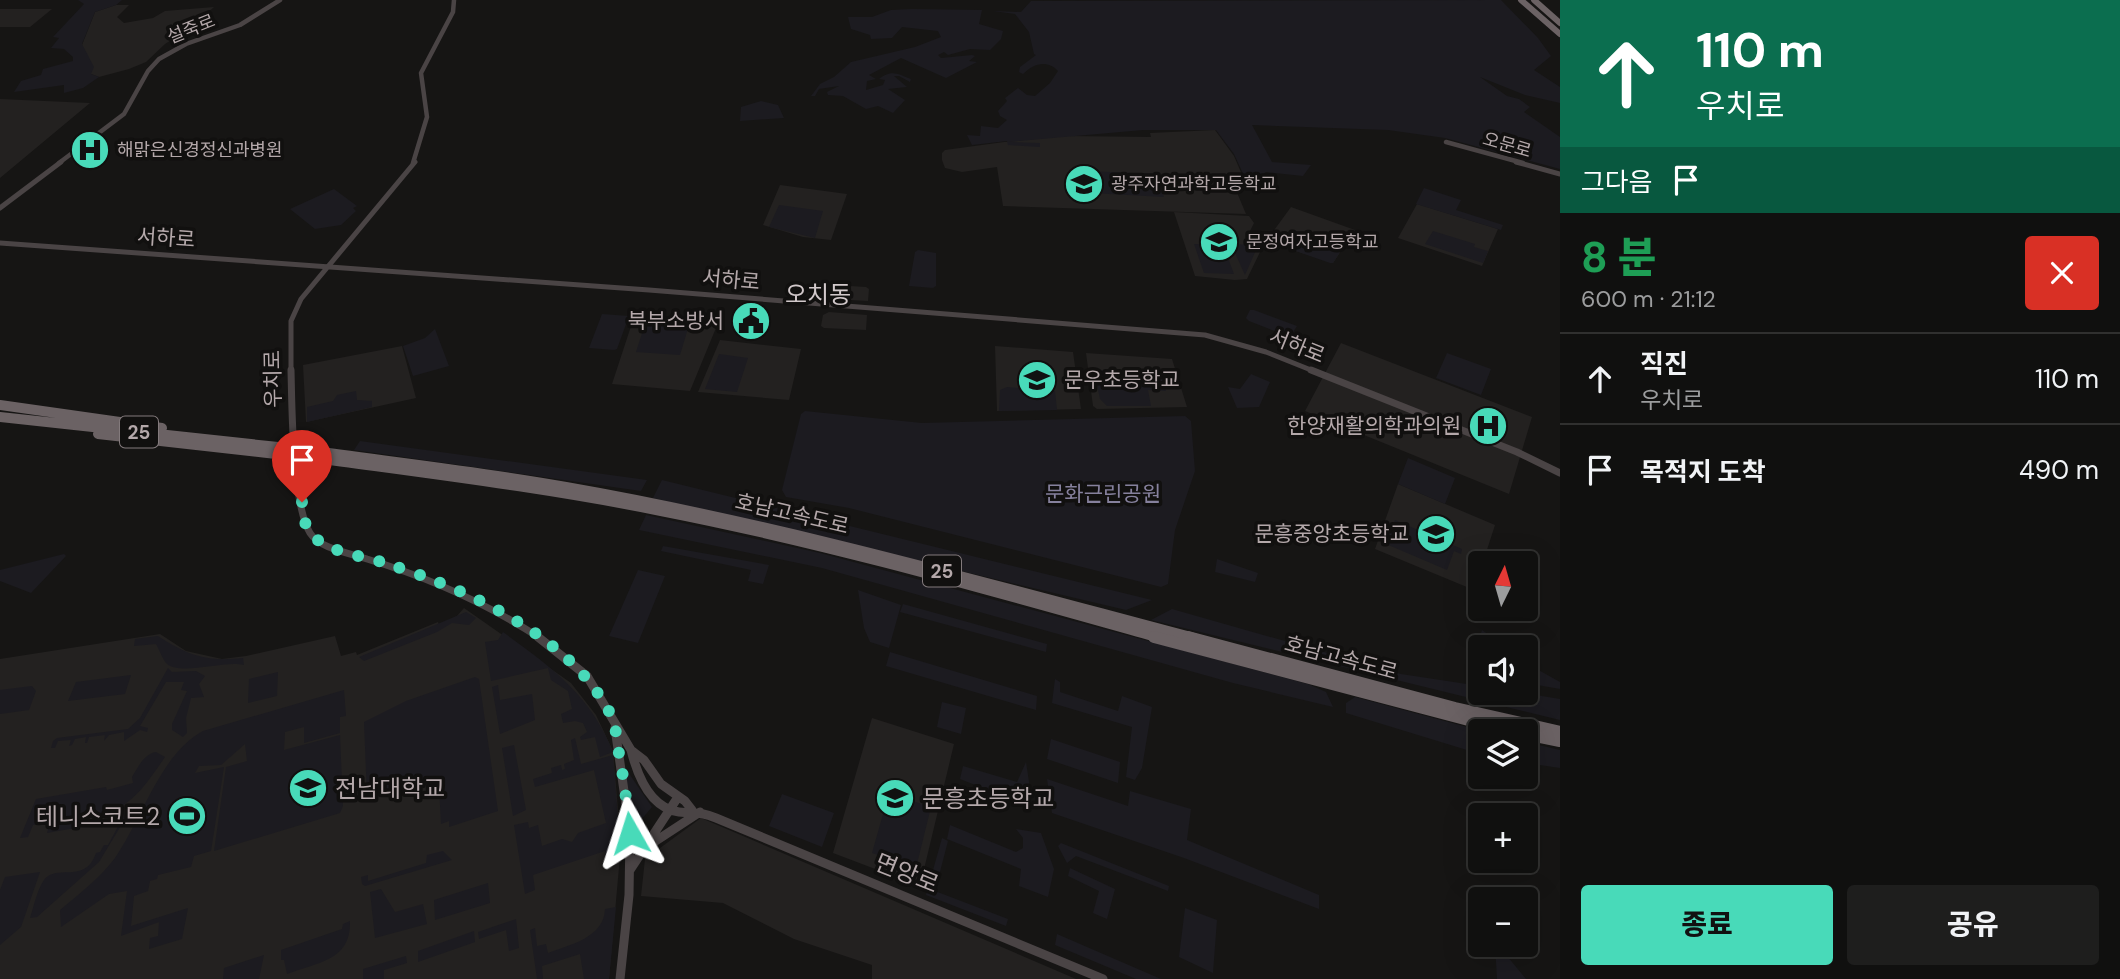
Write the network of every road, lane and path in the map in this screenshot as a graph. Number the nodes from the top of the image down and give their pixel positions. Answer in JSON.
{"nodes":[{"id":1,"x":280,"y":0,"type":"edge"},
{"id":2,"x":454,"y":0,"type":"edge"},
{"id":3,"x":1521,"y":0,"type":"edge"},
{"id":4,"x":1535,"y":0,"type":"edge"},
{"id":5,"x":1542,"y":19,"type":"junction"},
{"id":6,"x":1560,"y":22,"type":"edge"},
{"id":7,"x":1560,"y":34,"type":"edge"},
{"id":8,"x":1560,"y":41,"type":"edge"},
{"id":9,"x":1446,"y":142,"type":"dead end"},
{"id":10,"x":1560,"y":174,"type":"edge"},
{"id":11,"x":0,"y":208,"type":"edge"},
{"id":12,"x":0,"y":243,"type":"edge"},
{"id":13,"x":327,"y":267,"type":"junction"},
{"id":14,"x":0,"y":405,"type":"edge"},
{"id":15,"x":0,"y":417,"type":"edge"},
{"id":16,"x":0,"y":423,"type":"edge"},
{"id":17,"x":248,"y":444,"type":"junction"},
{"id":18,"x":277,"y":451,"type":"junction"},
{"id":19,"x":315,"y":455,"type":"junction"},
{"id":20,"x":1560,"y":473,"type":"edge"},
{"id":21,"x":1468,"y":720,"type":"edge"},
{"id":22,"x":615,"y":724,"type":"junction"},
{"id":23,"x":1560,"y":732,"type":"edge"},
{"id":24,"x":1538,"y":736,"type":"edge"},
{"id":25,"x":1560,"y":741,"type":"edge"},
{"id":26,"x":631,"y":750,"type":"junction"},
{"id":27,"x":678,"y":797,"type":"junction"},
{"id":28,"x":670,"y":809,"type":"junction"},
{"id":29,"x":696,"y":811,"type":"junction"},
{"id":30,"x":641,"y":851,"type":"junction"},
{"id":31,"x":630,"y":871,"type":"junction"},
{"id":32,"x":620,"y":979,"type":"edge"},
{"id":33,"x":1103,"y":979,"type":"edge"}],
"edges":[{"from":1,"to":11,"type":"main road","name":"설죽로"},
{"from":2,"to":13,"type":"main road","name":"우치로"},
{"from":3,"to":5,"type":"highway"},
{"from":4,"to":6,"type":"highway"},
{"from":5,"to":7,"type":"highway"},
{"from":5,"to":8,"type":"highway"},
{"from":9,"to":10,"type":"main road","name":"오문로"},
{"from":12,"to":13,"type":"main road","name":"서하로"},
{"from":13,"to":20,"type":"main road","name":"서하로"},
{"from":13,"to":22,"type":"main road","name":"우치로"},
{"from":14,"to":17,"type":"highway"},
{"from":15,"to":17,"type":"highway","name":"호남고속도로","number":"25"},
{"from":16,"to":18,"type":"highway","name":"호남고속도로","number":"25"},
{"from":17,"to":18,"type":"highway","name":"호남고속도로","number":"25"},
{"from":18,"to":19,"type":"highway","name":"호남고속도로","number":"25","bridge":true},
{"from":19,"to":21,"type":"highway","name":"호남고속도로","number":"25"},
{"from":19,"to":23,"type":"highway","name":"호남고속도로","number":"25"},
{"from":22,"to":26,"type":"main road","name":"우치로"},
{"from":22,"to":31,"type":"main road"},
{"from":24,"to":25,"type":"highway"},
{"from":26,"to":27,"type":"main road","name":"우치로"},
{"from":26,"to":28,"type":"main road","name":"우치로"},
{"from":27,"to":28,"type":"main road"},
{"from":27,"to":29,"type":"main road","name":"면앙로"},
{"from":28,"to":29,"type":"main road","name":"면앙로"},
{"from":28,"to":30,"type":"main road"},
{"from":29,"to":30,"type":"main road"},
{"from":29,"to":33,"type":"main road","name":"면앙로"},
{"from":30,"to":31,"type":"main road"},
{"from":31,"to":32,"type":"main road"}]}
